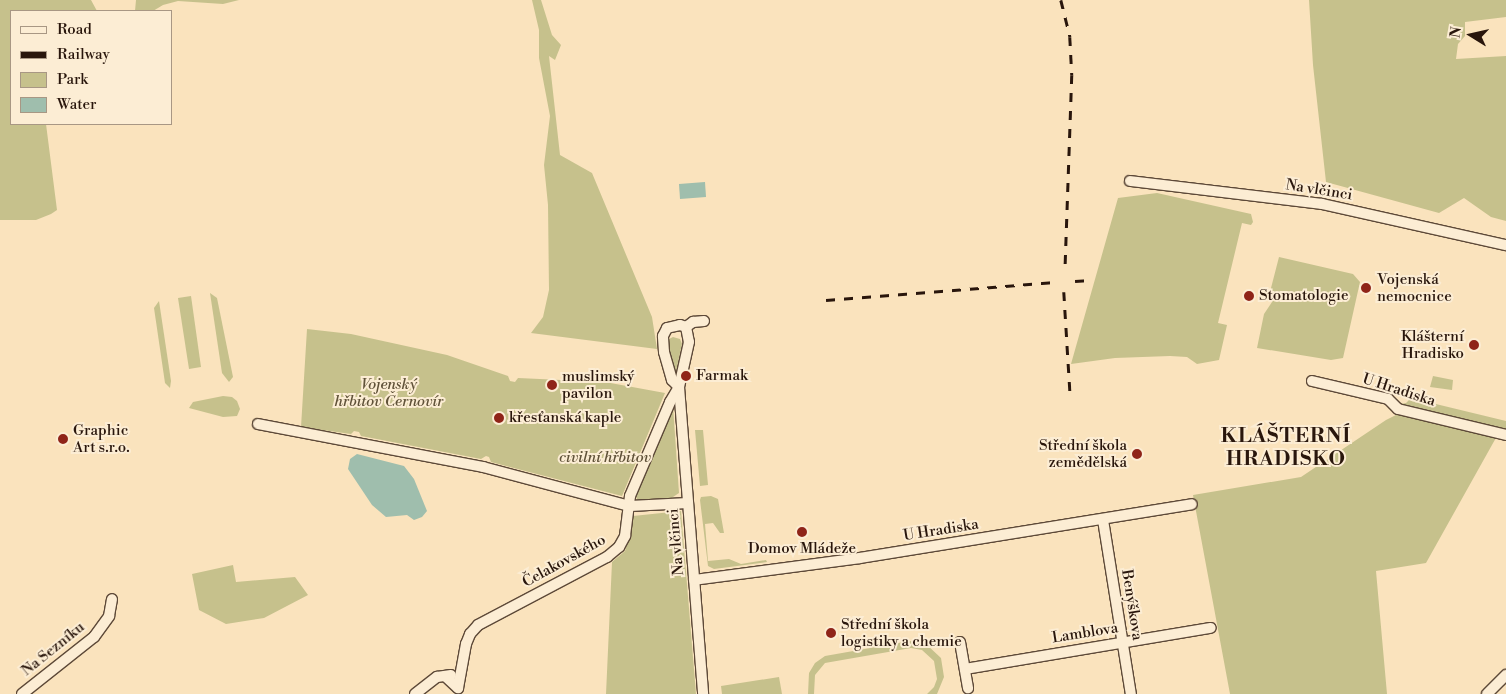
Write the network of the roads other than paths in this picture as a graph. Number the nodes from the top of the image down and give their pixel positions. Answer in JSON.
{"nodes":[{"id":1,"x":1130,"y":181,"type":"dead end"},
{"id":2,"x":1503,"y":244,"type":"edge"},
{"id":3,"x":704,"y":320,"type":"dead end"},
{"id":4,"x":686,"y":327,"type":"junction"},
{"id":5,"x":1312,"y":381,"type":"dead end"},
{"id":6,"x":679,"y":387,"type":"junction"},
{"id":7,"x":258,"y":424,"type":"dead end"},
{"id":8,"x":1506,"y":436,"type":"edge"},
{"id":9,"x":688,"y":503,"type":"junction"},
{"id":10,"x":1192,"y":504,"type":"dead end"},
{"id":11,"x":630,"y":506,"type":"junction"},
{"id":12,"x":1103,"y":520,"type":"junction"},
{"id":13,"x":694,"y":580,"type":"junction"},
{"id":14,"x":112,"y":599,"type":"dead end"},
{"id":15,"x":1211,"y":628,"type":"dead end"},
{"id":16,"x":960,"y":642,"type":"dead end"},
{"id":17,"x":1123,"y":642,"type":"junction"},
{"id":18,"x":965,"y":669,"type":"junction"},
{"id":19,"x":461,"y":675,"type":"junction"},
{"id":20,"x":1506,"y":675,"type":"edge"},
{"id":21,"x":445,"y":676,"type":"junction"},
{"id":22,"x":968,"y":688,"type":"dead end"},
{"id":23,"x":460,"y":691,"type":"edge"},
{"id":24,"x":22,"y":694,"type":"edge"},
{"id":25,"x":415,"y":694,"type":"edge"},
{"id":26,"x":703,"y":694,"type":"edge"},
{"id":27,"x":1131,"y":694,"type":"edge"},
{"id":28,"x":1487,"y":694,"type":"edge"}],
"edges":[{"from":1,"to":2,"type":"street","name":"Na vlčinci"},
{"from":3,"to":4,"type":"street"},
{"from":4,"to":6,"type":"street","name":"Na vlčinci"},
{"from":4,"to":6,"type":"street","name":"Na vlčinci"},
{"from":5,"to":8,"type":"street","name":"U Hradiska"},
{"from":6,"to":9,"type":"street","name":"Na vlčinci"},
{"from":6,"to":11,"type":"street","name":"Čelakovského"},
{"from":7,"to":11,"type":"street"},
{"from":9,"to":11,"type":"street"},
{"from":9,"to":13,"type":"street","name":"Na vlčinci"},
{"from":10,"to":12,"type":"street","name":"U Hradiska"},
{"from":11,"to":19,"type":"street","name":"Čelakovského"},
{"from":12,"to":13,"type":"street","name":"U Hradiska"},
{"from":12,"to":17,"type":"street","name":"Benýškova"},
{"from":13,"to":26,"type":"street","name":"Na vlčinci"},
{"from":14,"to":24,"type":"street","name":"Na Sezníku"},
{"from":15,"to":17,"type":"street","name":"Lamblova"},
{"from":16,"to":18,"type":"street"},
{"from":17,"to":18,"type":"street","name":"Lamblova"},
{"from":17,"to":27,"type":"street","name":"Benýškova"},
{"from":18,"to":22,"type":"street"},
{"from":19,"to":21,"type":"street"},
{"from":19,"to":23,"type":"street","name":"Čelakovského"},
{"from":20,"to":28,"type":"street"},
{"from":21,"to":23,"type":"street","name":"Čelakovského"},
{"from":21,"to":25,"type":"street"}]}
